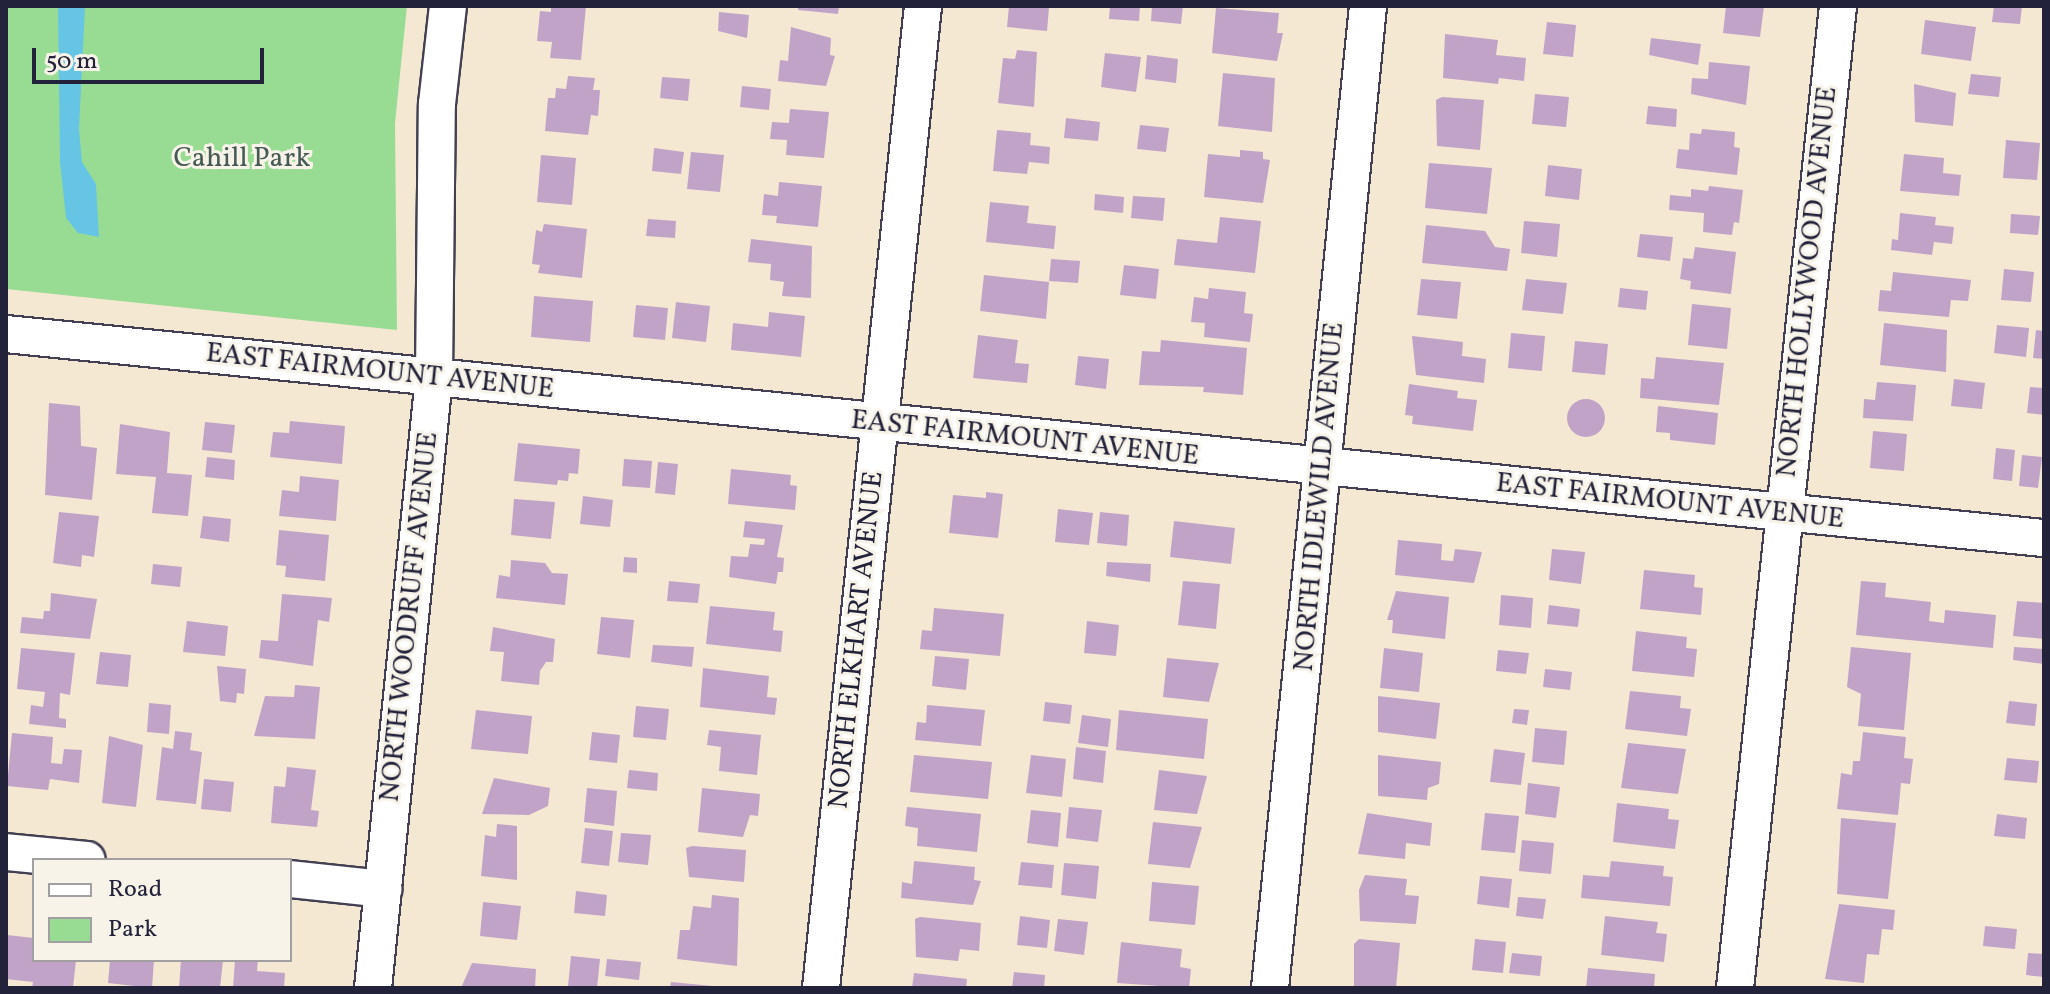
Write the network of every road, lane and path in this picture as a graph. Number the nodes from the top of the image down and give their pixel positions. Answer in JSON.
{"nodes":[{"id":1,"x":448,"y":6,"type":"edge"},
{"id":2,"x":923,"y":6,"type":"edge"},
{"id":3,"x":1368,"y":6,"type":"edge"},
{"id":4,"x":1838,"y":6,"type":"edge"},
{"id":5,"x":6,"y":334,"type":"edge"},
{"id":6,"x":434,"y":377,"type":"junction"},
{"id":7,"x":879,"y":425,"type":"junction"},
{"id":8,"x":1321,"y":468,"type":"junction"},
{"id":9,"x":1783,"y":513,"type":"junction"},
{"id":10,"x":2044,"y":538,"type":"edge"},
{"id":11,"x":6,"y":852,"type":"edge"},
{"id":12,"x":67,"y":858,"type":"edge"},
{"id":13,"x":292,"y":879,"type":"edge"},
{"id":14,"x":383,"y":889,"type":"junction"},
{"id":15,"x":373,"y":988,"type":"edge"},
{"id":16,"x":821,"y":988,"type":"edge"},
{"id":17,"x":1270,"y":988,"type":"edge"},
{"id":18,"x":1735,"y":988,"type":"edge"}],
"edges":[{"from":1,"to":6,"type":"street","name":"NORTH WOODRUFF AVENUE"},
{"from":2,"to":7,"type":"street","name":"NORTH ELKHART AVENUE"},
{"from":3,"to":8,"type":"street","name":"NORTH IDLEWILD AVENUE"},
{"from":4,"to":9,"type":"street","name":"NORTH HOLLYWOOD AVENUE"},
{"from":5,"to":6,"type":"street","name":"EAST FAIRMOUNT AVENUE"},
{"from":6,"to":7,"type":"street","name":"EAST FAIRMOUNT AVENUE"},
{"from":6,"to":14,"type":"street","name":"NORTH WOODRUFF AVENUE"},
{"from":7,"to":8,"type":"street","name":"EAST FAIRMOUNT AVENUE"},
{"from":7,"to":16,"type":"street","name":"NORTH ELKHART AVENUE"},
{"from":8,"to":9,"type":"street","name":"EAST FAIRMOUNT AVENUE"},
{"from":8,"to":17,"type":"street","name":"NORTH IDLEWILD AVENUE"},
{"from":9,"to":10,"type":"street","name":"EAST FAIRMOUNT AVENUE"},
{"from":9,"to":18,"type":"street","name":"NORTH HOLLYWOOD AVENUE"},
{"from":11,"to":12,"type":"street"},
{"from":13,"to":14,"type":"street"},
{"from":14,"to":15,"type":"street","name":"NORTH WOODRUFF AVENUE"}]}
